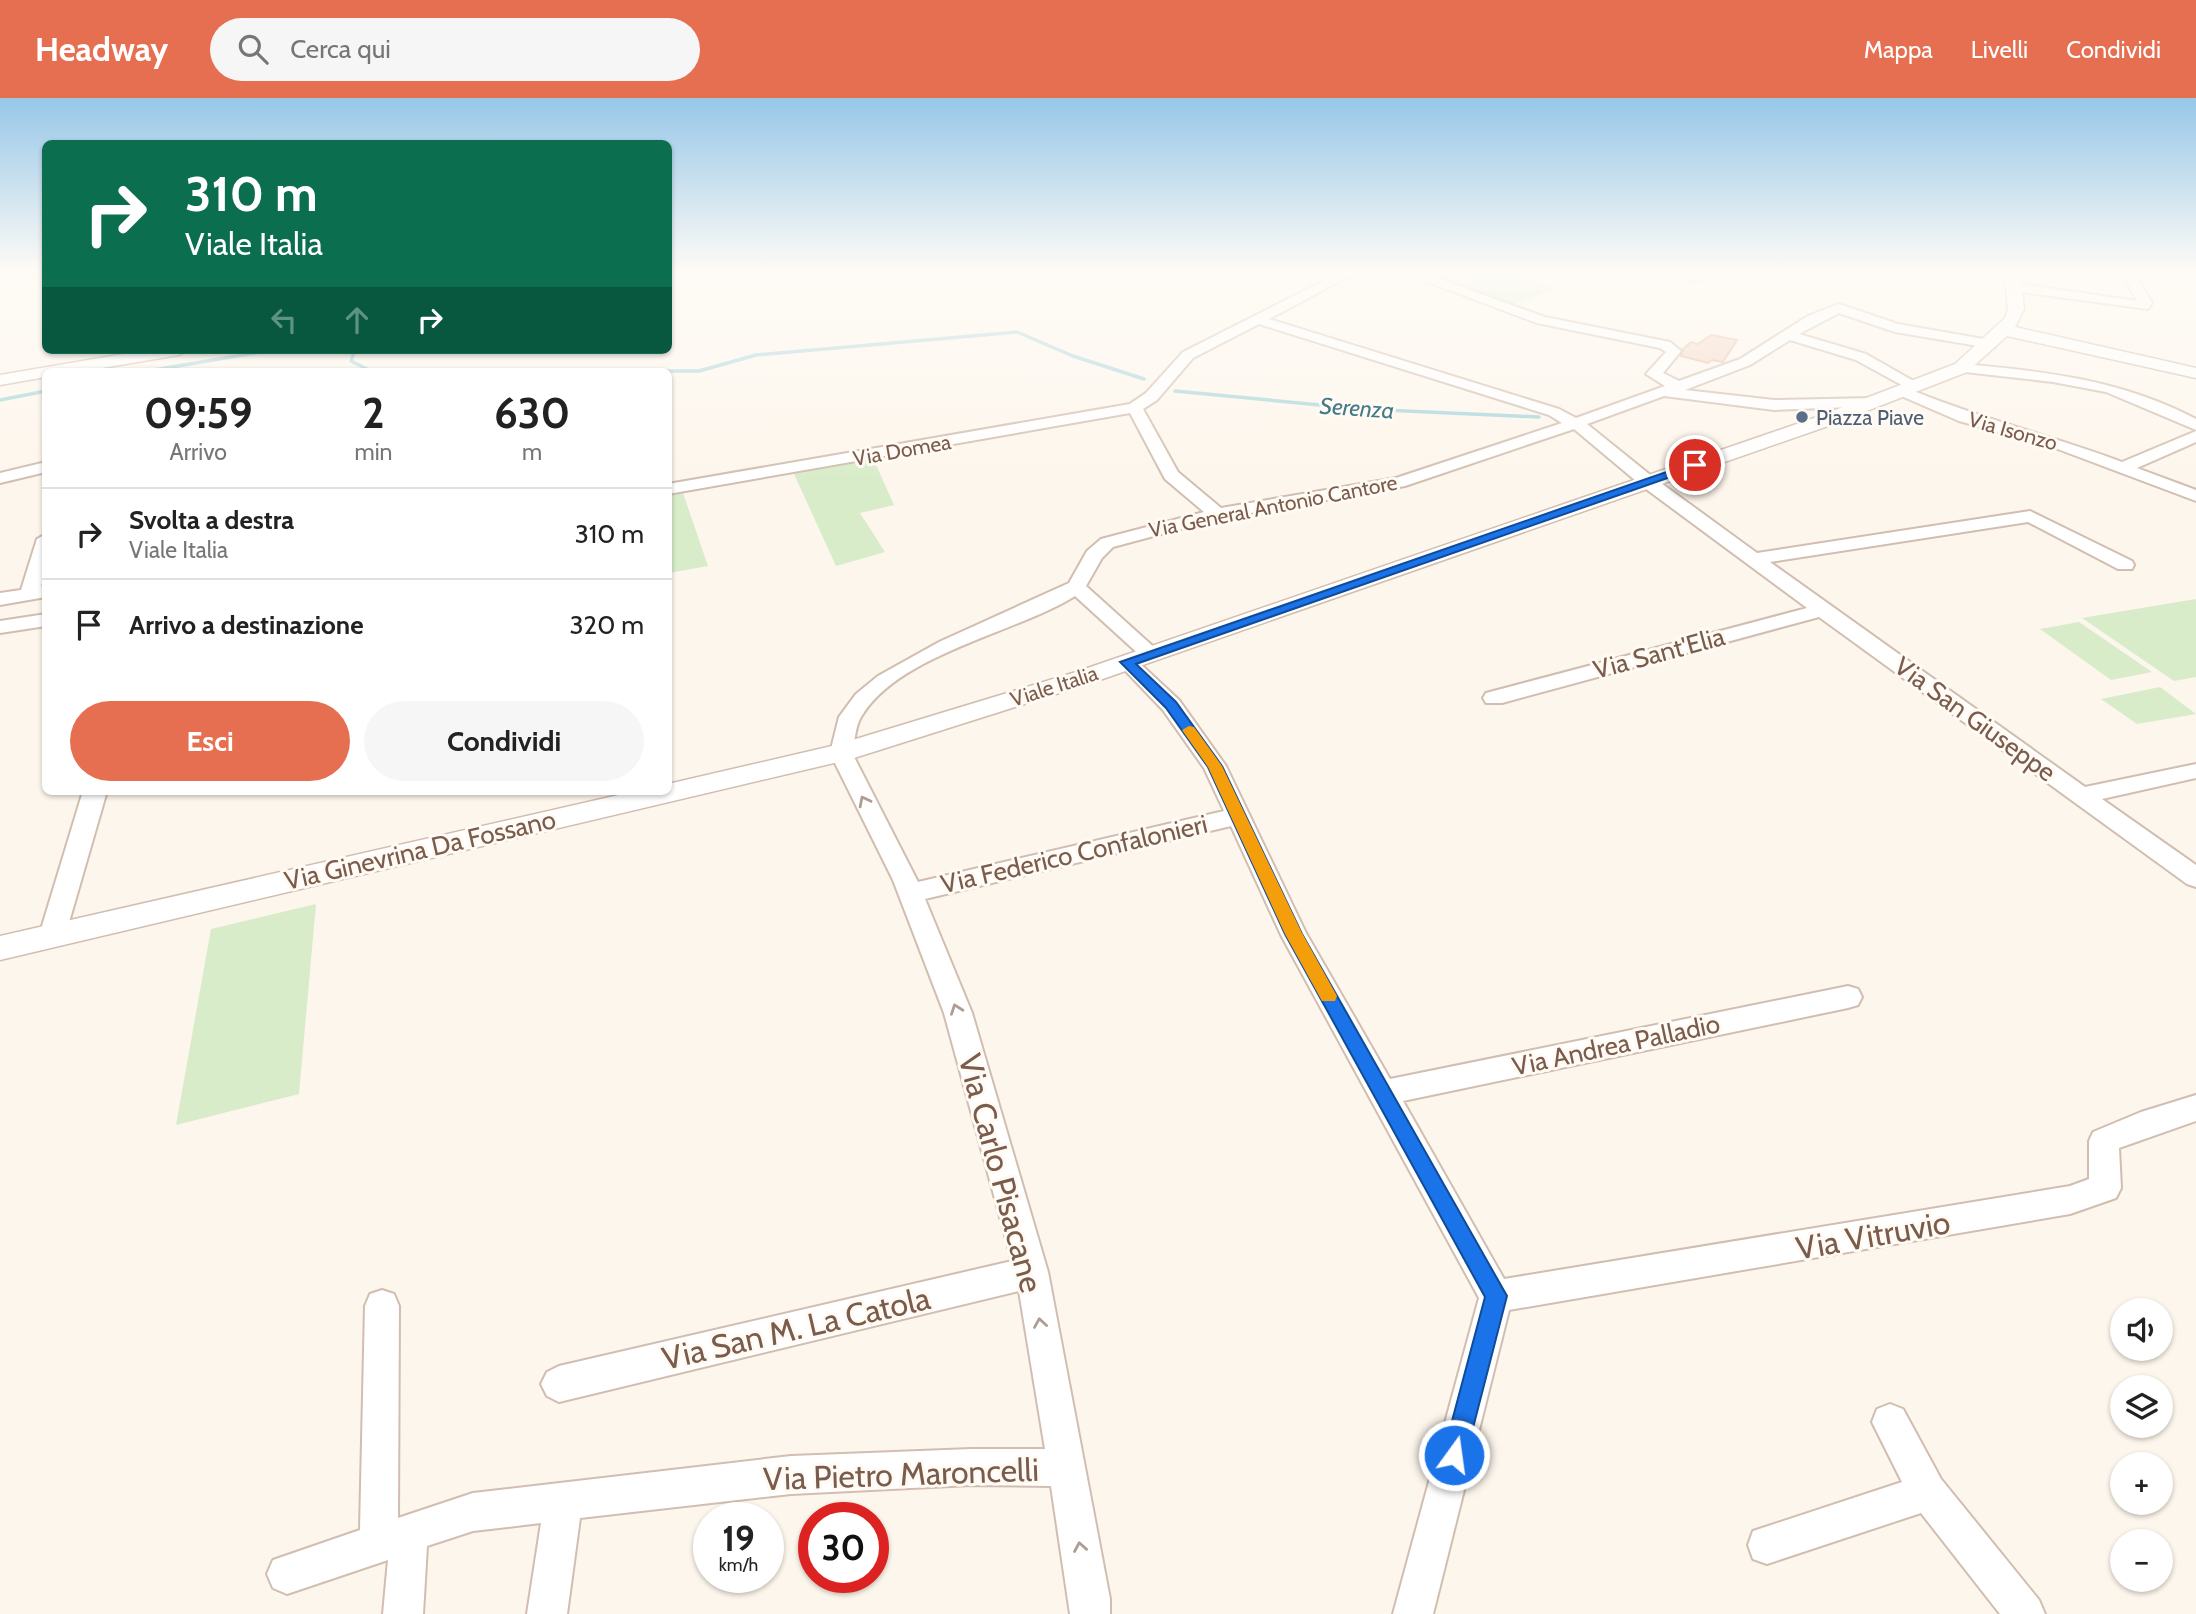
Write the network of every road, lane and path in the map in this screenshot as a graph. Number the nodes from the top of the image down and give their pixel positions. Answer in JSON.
{"nodes":[{"id":1,"x":1219,"y":340,"type":"edge"},
{"id":2,"x":1322,"y":340,"type":"edge"},
{"id":3,"x":1639,"y":340,"type":"edge"},
{"id":4,"x":1780,"y":340,"type":"edge"},
{"id":5,"x":1804,"y":340,"type":"edge"},
{"id":6,"x":1965,"y":340,"type":"edge"},
{"id":7,"x":1995,"y":340,"type":"edge"},
{"id":8,"x":2048,"y":340,"type":"edge"},
{"id":9,"x":1990,"y":344,"type":"junction"},
{"id":10,"x":155,"y":354,"type":"edge"},
{"id":11,"x":70,"y":368,"type":"edge"},
{"id":12,"x":1961,"y":368,"type":"junction"},
{"id":13,"x":42,"y":373,"type":"edge"},
{"id":14,"x":2196,"y":373,"type":"edge"},
{"id":15,"x":0,"y":380,"type":"edge"},
{"id":16,"x":1680,"y":387,"type":"junction"},
{"id":17,"x":1911,"y":390,"type":"junction"},
{"id":18,"x":1663,"y":393,"type":"junction"},
{"id":19,"x":1874,"y":402,"type":"junction"},
{"id":20,"x":1135,"y":408,"type":"junction"},
{"id":21,"x":1577,"y":424,"type":"junction"},
{"id":22,"x":2196,"y":425,"type":"edge"},
{"id":23,"x":2196,"y":436,"type":"edge"},
{"id":24,"x":42,"y":468,"type":"edge"},
{"id":25,"x":2123,"y":468,"type":"junction"},
{"id":26,"x":0,"y":478,"type":"edge"},
{"id":27,"x":1648,"y":482,"type":"junction"},
{"id":28,"x":672,"y":488,"type":"edge"},
{"id":29,"x":2196,"y":496,"type":"edge"},
{"id":30,"x":1217,"y":514,"type":"junction"},
{"id":31,"x":1755,"y":559,"type":"junction"},
{"id":32,"x":42,"y":563,"type":"edge"},
{"id":33,"x":2125,"y":565,"type":"dead end"},
{"id":34,"x":1076,"y":587,"type":"junction"},
{"id":35,"x":37,"y":592,"type":"edge"},
{"id":36,"x":0,"y":599,"type":"edge"},
{"id":37,"x":1825,"y":609,"type":"junction"},
{"id":38,"x":42,"y":621,"type":"edge"},
{"id":39,"x":0,"y":627,"type":"edge"},
{"id":40,"x":1138,"y":658,"type":"junction"},
{"id":41,"x":1494,"y":698,"type":"dead end"},
{"id":42,"x":841,"y":753,"type":"junction"},
{"id":43,"x":2196,"y":771,"type":"edge"},
{"id":44,"x":672,"y":792,"type":"edge"},
{"id":45,"x":94,"y":795,"type":"edge"},
{"id":46,"x":660,"y":795,"type":"edge"},
{"id":47,"x":2081,"y":796,"type":"junction"},
{"id":48,"x":1238,"y":816,"type":"junction"},
{"id":49,"x":2196,"y":878,"type":"edge"},
{"id":50,"x":910,"y":893,"type":"junction"},
{"id":51,"x":52,"y":936,"type":"junction"},
{"id":52,"x":0,"y":948,"type":"edge"},
{"id":53,"x":1848,"y":998,"type":"dead end"},
{"id":54,"x":1384,"y":1093,"type":"junction"},
{"id":55,"x":2196,"y":1108,"type":"edge"},
{"id":56,"x":1032,"y":1272,"type":"junction"},
{"id":57,"x":1496,"y":1296,"type":"junction"},
{"id":58,"x":382,"y":1307,"type":"dead end"},
{"id":59,"x":559,"y":1384,"type":"dead end"},
{"id":60,"x":1890,"y":1422,"type":"dead end"},
{"id":61,"x":1066,"y":1468,"type":"junction"},
{"id":62,"x":1928,"y":1492,"type":"junction"},
{"id":63,"x":563,"y":1501,"type":"junction"},
{"id":64,"x":394,"y":1538,"type":"junction"},
{"id":65,"x":1767,"y":1545,"type":"dead end"},
{"id":66,"x":287,"y":1574,"type":"dead end"},
{"id":67,"x":403,"y":1614,"type":"edge"},
{"id":68,"x":547,"y":1614,"type":"edge"},
{"id":69,"x":1090,"y":1614,"type":"edge"},
{"id":70,"x":1413,"y":1614,"type":"edge"},
{"id":71,"x":2025,"y":1614,"type":"edge"}],
"edges":[{"from":1,"to":20,"type":"street"},
{"from":2,"to":21,"type":"street","name":"Via San Giuseppe"},
{"from":3,"to":16,"type":"street"},
{"from":4,"to":16,"type":"street","name":"Via General Antonio Cantore"},
{"from":5,"to":17,"type":"street","name":"Via Isonzo"},
{"from":6,"to":9,"type":"street","name":"Via General Antonio Cantore"},
{"from":7,"to":9,"type":"street"},
{"from":8,"to":14,"type":"street"},
{"from":9,"to":12,"type":"street"},
{"from":10,"to":11,"type":"street"},
{"from":12,"to":17,"type":"street"},
{"from":12,"to":22,"type":"street"},
{"from":13,"to":15,"type":"street"},
{"from":16,"to":18,"type":"street","name":"Via General Antonio Cantore"},
{"from":17,"to":19,"type":"street"},
{"from":17,"to":25,"type":"street","name":"Via Isonzo"},
{"from":18,"to":19,"type":"street"},
{"from":18,"to":21,"type":"street","name":"Via General Antonio Cantore"},
{"from":19,"to":27,"type":"street","name":"Viale Italia"},
{"from":20,"to":28,"type":"street","name":"Via Domea"},
{"from":20,"to":30,"type":"street"},
{"from":21,"to":27,"type":"street","name":"Via San Giuseppe"},
{"from":21,"to":30,"type":"street","name":"Via General Antonio Cantore"},
{"from":23,"to":25,"type":"street"},
{"from":24,"to":26,"type":"street"},
{"from":25,"to":29,"type":"street","name":"Via Isonzo"},
{"from":27,"to":31,"type":"street","name":"Via San Giuseppe"},
{"from":27,"to":40,"type":"street","name":"Viale Italia"},
{"from":30,"to":34,"type":"street","name":"Via General Antonio Cantore"},
{"from":31,"to":33,"type":"street"},
{"from":31,"to":37,"type":"street","name":"Via San Giuseppe"},
{"from":32,"to":35,"type":"street"},
{"from":34,"to":40,"type":"street"},
{"from":34,"to":42,"type":"street"},
{"from":35,"to":36,"type":"street"},
{"from":37,"to":41,"type":"street","name":"Via Sant'Elia"},
{"from":37,"to":47,"type":"street","name":"Via San Giuseppe"},
{"from":38,"to":39,"type":"street"},
{"from":40,"to":42,"type":"street","name":"Viale Italia"},
{"from":40,"to":48,"type":"street"},
{"from":42,"to":44,"type":"street","name":"Via Ginevrina Da Fossano"},
{"from":50,"to":42,"type":"street","name":"Via Carlo Pisacane","one_way":true},
{"from":43,"to":47,"type":"street"},
{"from":45,"to":51,"type":"street"},
{"from":46,"to":51,"type":"street","name":"Via Ginevrina Da Fossano"},
{"from":47,"to":49,"type":"street","name":"Via San Giuseppe"},
{"from":48,"to":50,"type":"street","name":"Via Federico Confalonieri"},
{"from":48,"to":54,"type":"street"},
{"from":56,"to":50,"type":"street","name":"Via Carlo Pisacane","one_way":true},
{"from":51,"to":52,"type":"street","name":"Via Ginevrina Da Fossano"},
{"from":53,"to":54,"type":"street","name":"Via Andrea Palladio"},
{"from":54,"to":57,"type":"street"},
{"from":55,"to":57,"type":"street","name":"Via Vitruvio"},
{"from":56,"to":59,"type":"street","name":"Via San M. La Catola"},
{"from":61,"to":56,"type":"street","name":"Via Carlo Pisacane","one_way":true},
{"from":57,"to":70,"type":"street"},
{"from":58,"to":64,"type":"street"},
{"from":60,"to":62,"type":"street"},
{"from":61,"to":63,"type":"street","name":"Via Pietro Maroncelli"},
{"from":69,"to":61,"type":"street","name":"Via Carlo Pisacane","one_way":true},
{"from":62,"to":65,"type":"street"},
{"from":62,"to":71,"type":"street"},
{"from":63,"to":64,"type":"street","name":"Via Pietro Maroncelli"},
{"from":63,"to":68,"type":"street"},
{"from":64,"to":66,"type":"street","name":"Via Pietro Maroncelli"},
{"from":64,"to":67,"type":"street"}]}
